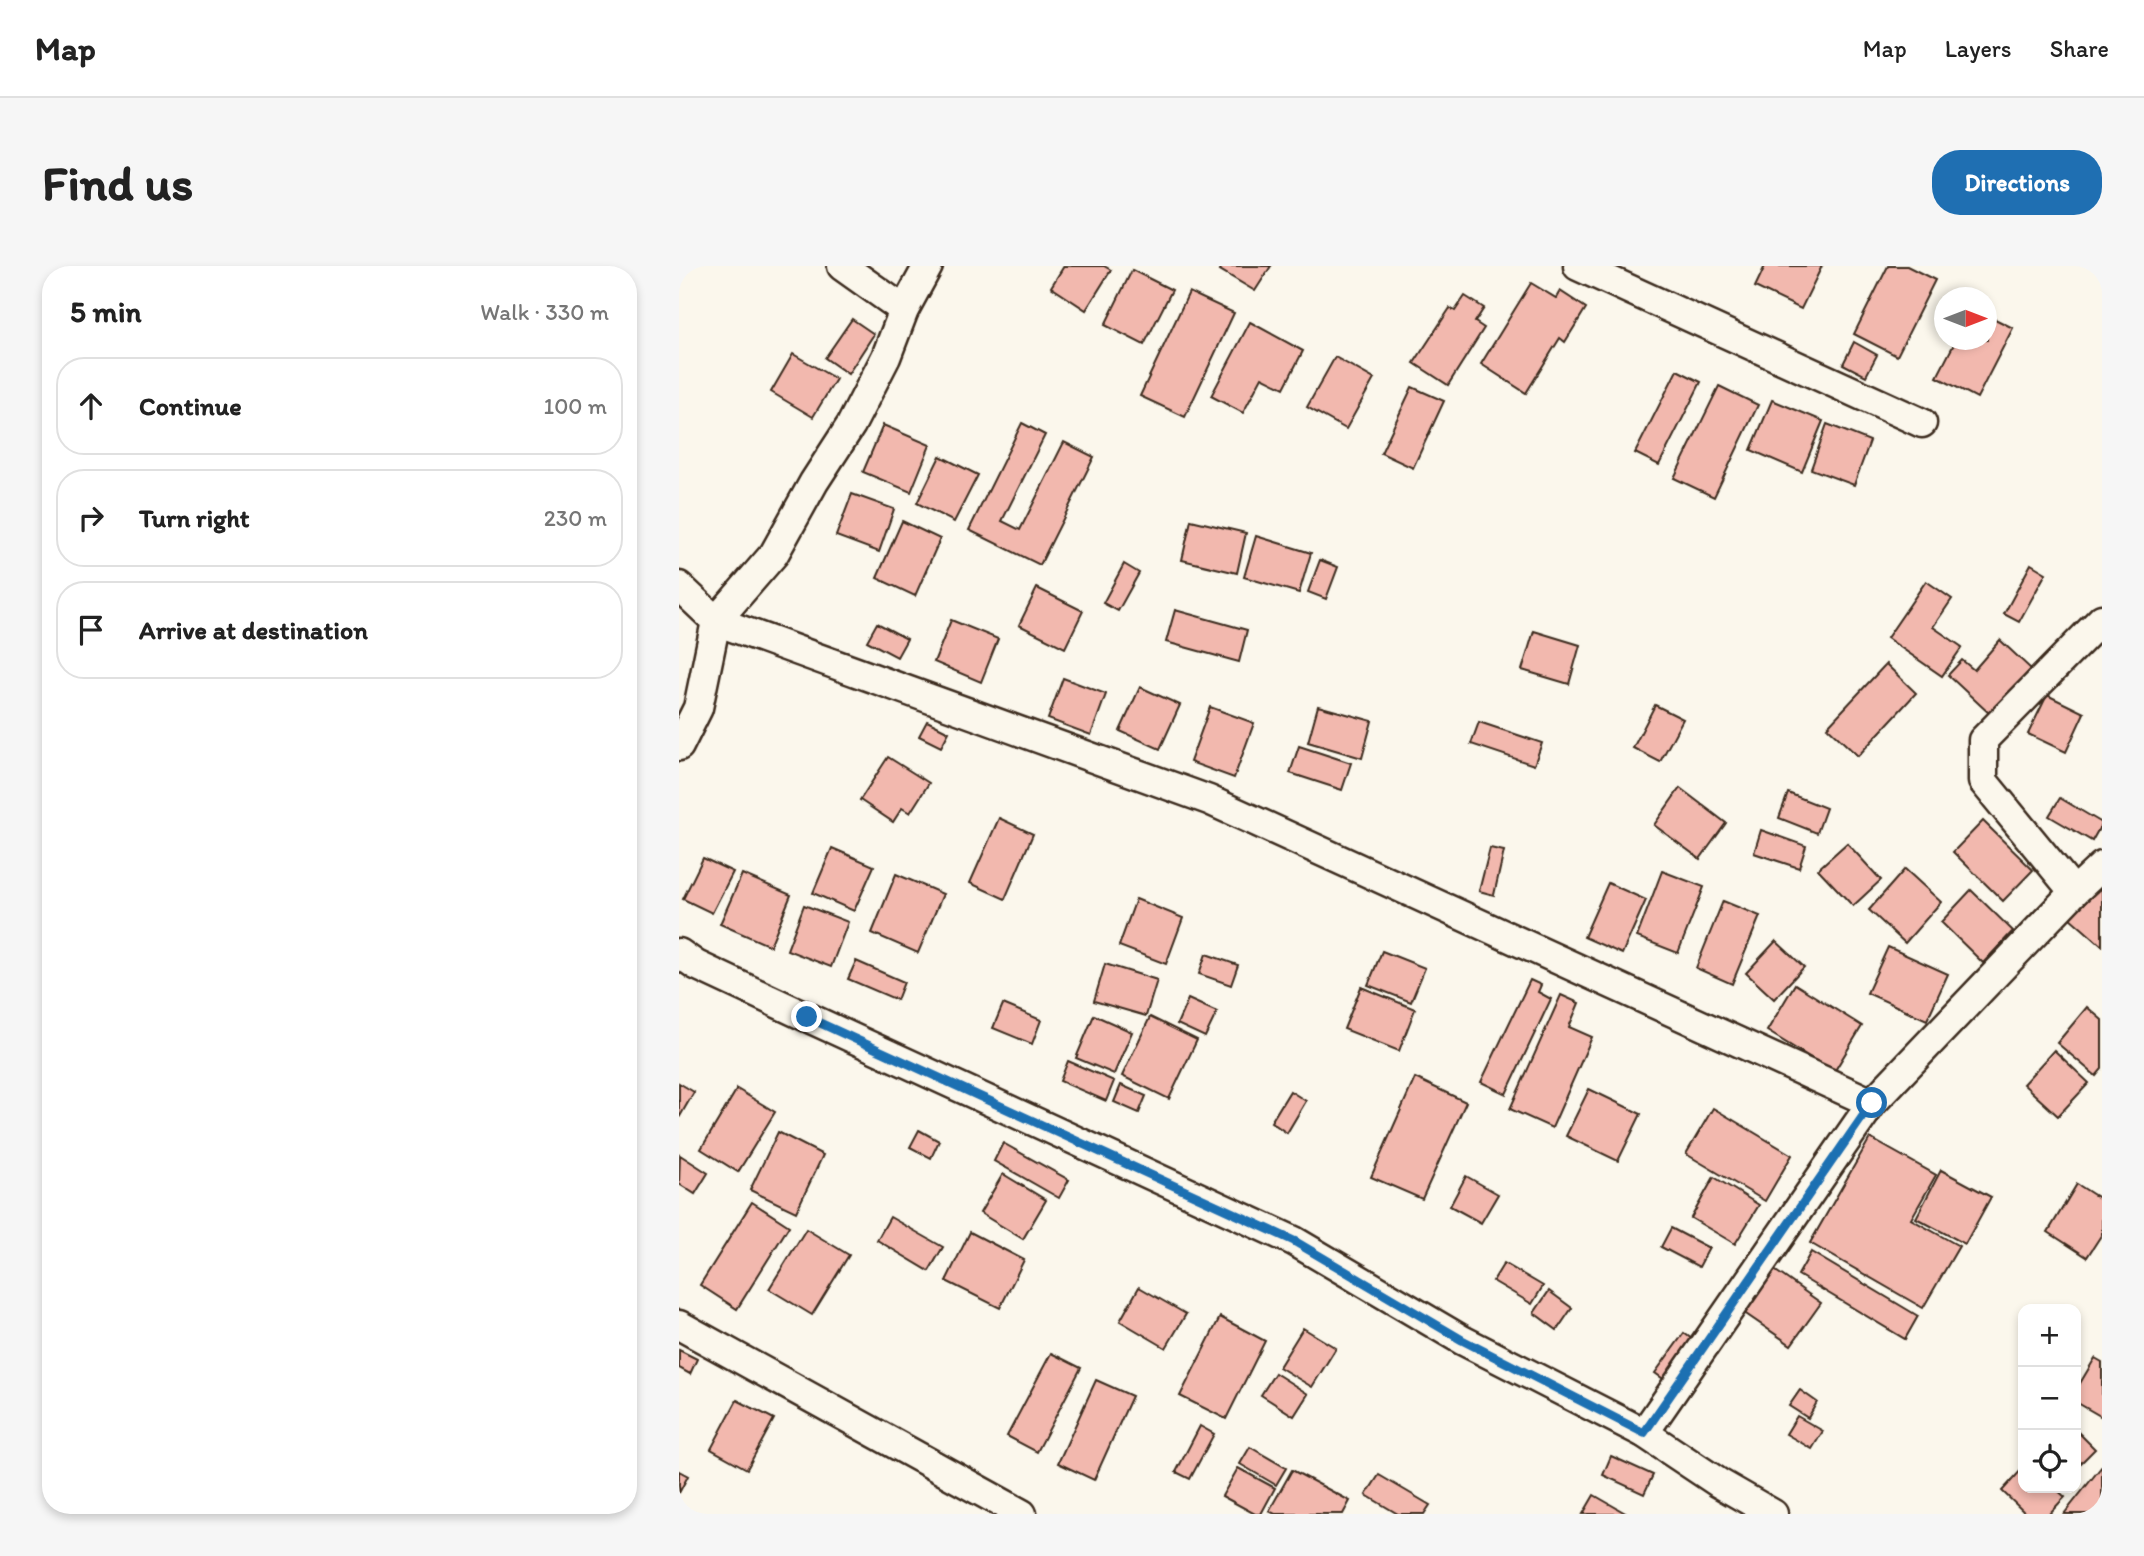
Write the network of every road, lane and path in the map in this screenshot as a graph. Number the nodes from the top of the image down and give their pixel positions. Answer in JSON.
{"nodes":[{"id":1,"x":842,"y":266,"type":"edge"},
{"id":2,"x":928,"y":266,"type":"edge"},
{"id":3,"x":1578,"y":266,"type":"edge"},
{"id":4,"x":904,"y":310,"type":"junction"},
{"id":5,"x":1922,"y":423,"type":"dead end"},
{"id":6,"x":679,"y":586,"type":"edge"},
{"id":7,"x":2102,"y":619,"type":"edge"},
{"id":8,"x":716,"y":621,"type":"junction"},
{"id":9,"x":679,"y":746,"type":"edge"},
{"id":10,"x":2102,"y":866,"type":"edge"},
{"id":11,"x":2074,"y":892,"type":"junction"},
{"id":12,"x":679,"y":953,"type":"edge"},
{"id":13,"x":1872,"y":1103,"type":"junction"},
{"id":14,"x":679,"y":1325,"type":"edge"},
{"id":15,"x":1644,"y":1433,"type":"junction"},
{"id":16,"x":1022,"y":1514,"type":"edge"},
{"id":17,"x":1773,"y":1514,"type":"edge"}],
"edges":[{"from":1,"to":4,"type":"street"},
{"from":2,"to":4,"type":"street"},
{"from":3,"to":5,"type":"street"},
{"from":4,"to":8,"type":"street"},
{"from":6,"to":8,"type":"street"},
{"from":7,"to":11,"type":"street"},
{"from":8,"to":9,"type":"street"},
{"from":8,"to":13,"type":"street"},
{"from":10,"to":11,"type":"street"},
{"from":11,"to":13,"type":"street"},
{"from":12,"to":15,"type":"street"},
{"from":13,"to":15,"type":"street"},
{"from":14,"to":16,"type":"street"},
{"from":15,"to":17,"type":"street"}]}
